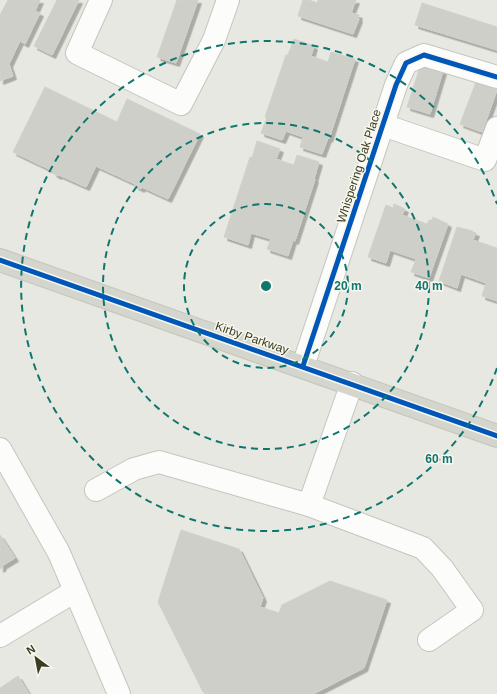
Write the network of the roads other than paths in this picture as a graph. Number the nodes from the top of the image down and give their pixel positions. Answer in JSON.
{"nodes":[{"id":1,"x":101,"y":0,"type":"edge"},
{"id":2,"x":228,"y":0,"type":"edge"},
{"id":3,"x":497,"y":77,"type":"edge"},
{"id":4,"x":383,"y":125,"type":"junction"},
{"id":5,"x":497,"y":128,"type":"edge"},
{"id":6,"x":1,"y":262,"type":"edge"},
{"id":7,"x":302,"y":366,"type":"junction"},
{"id":8,"x":352,"y":383,"type":"junction"},
{"id":9,"x":497,"y":436,"type":"edge"},
{"id":10,"x":0,"y":449,"type":"edge"},
{"id":11,"x":96,"y":490,"type":"dead end"},
{"id":12,"x":309,"y":505,"type":"junction"},
{"id":13,"x":75,"y":591,"type":"junction"},
{"id":14,"x":0,"y":636,"type":"edge"},
{"id":15,"x":429,"y":640,"type":"dead end"},
{"id":16,"x":119,"y":694,"type":"edge"}],
"edges":[{"from":1,"to":2,"type":"street"},
{"from":3,"to":4,"type":"street","name":"Whispering Oak Place"},
{"from":4,"to":5,"type":"street"},
{"from":4,"to":7,"type":"street","name":"Whispering Oak Place"},
{"from":6,"to":7,"type":"main road","name":"Kirby Parkway"},
{"from":7,"to":8,"type":"main road","name":"Kirby Parkway"},
{"from":8,"to":9,"type":"main road","name":"Kirby Parkway"},
{"from":8,"to":12,"type":"street"},
{"from":10,"to":13,"type":"street"},
{"from":11,"to":12,"type":"street"},
{"from":12,"to":15,"type":"street"},
{"from":13,"to":14,"type":"street"},
{"from":13,"to":16,"type":"street"}]}
